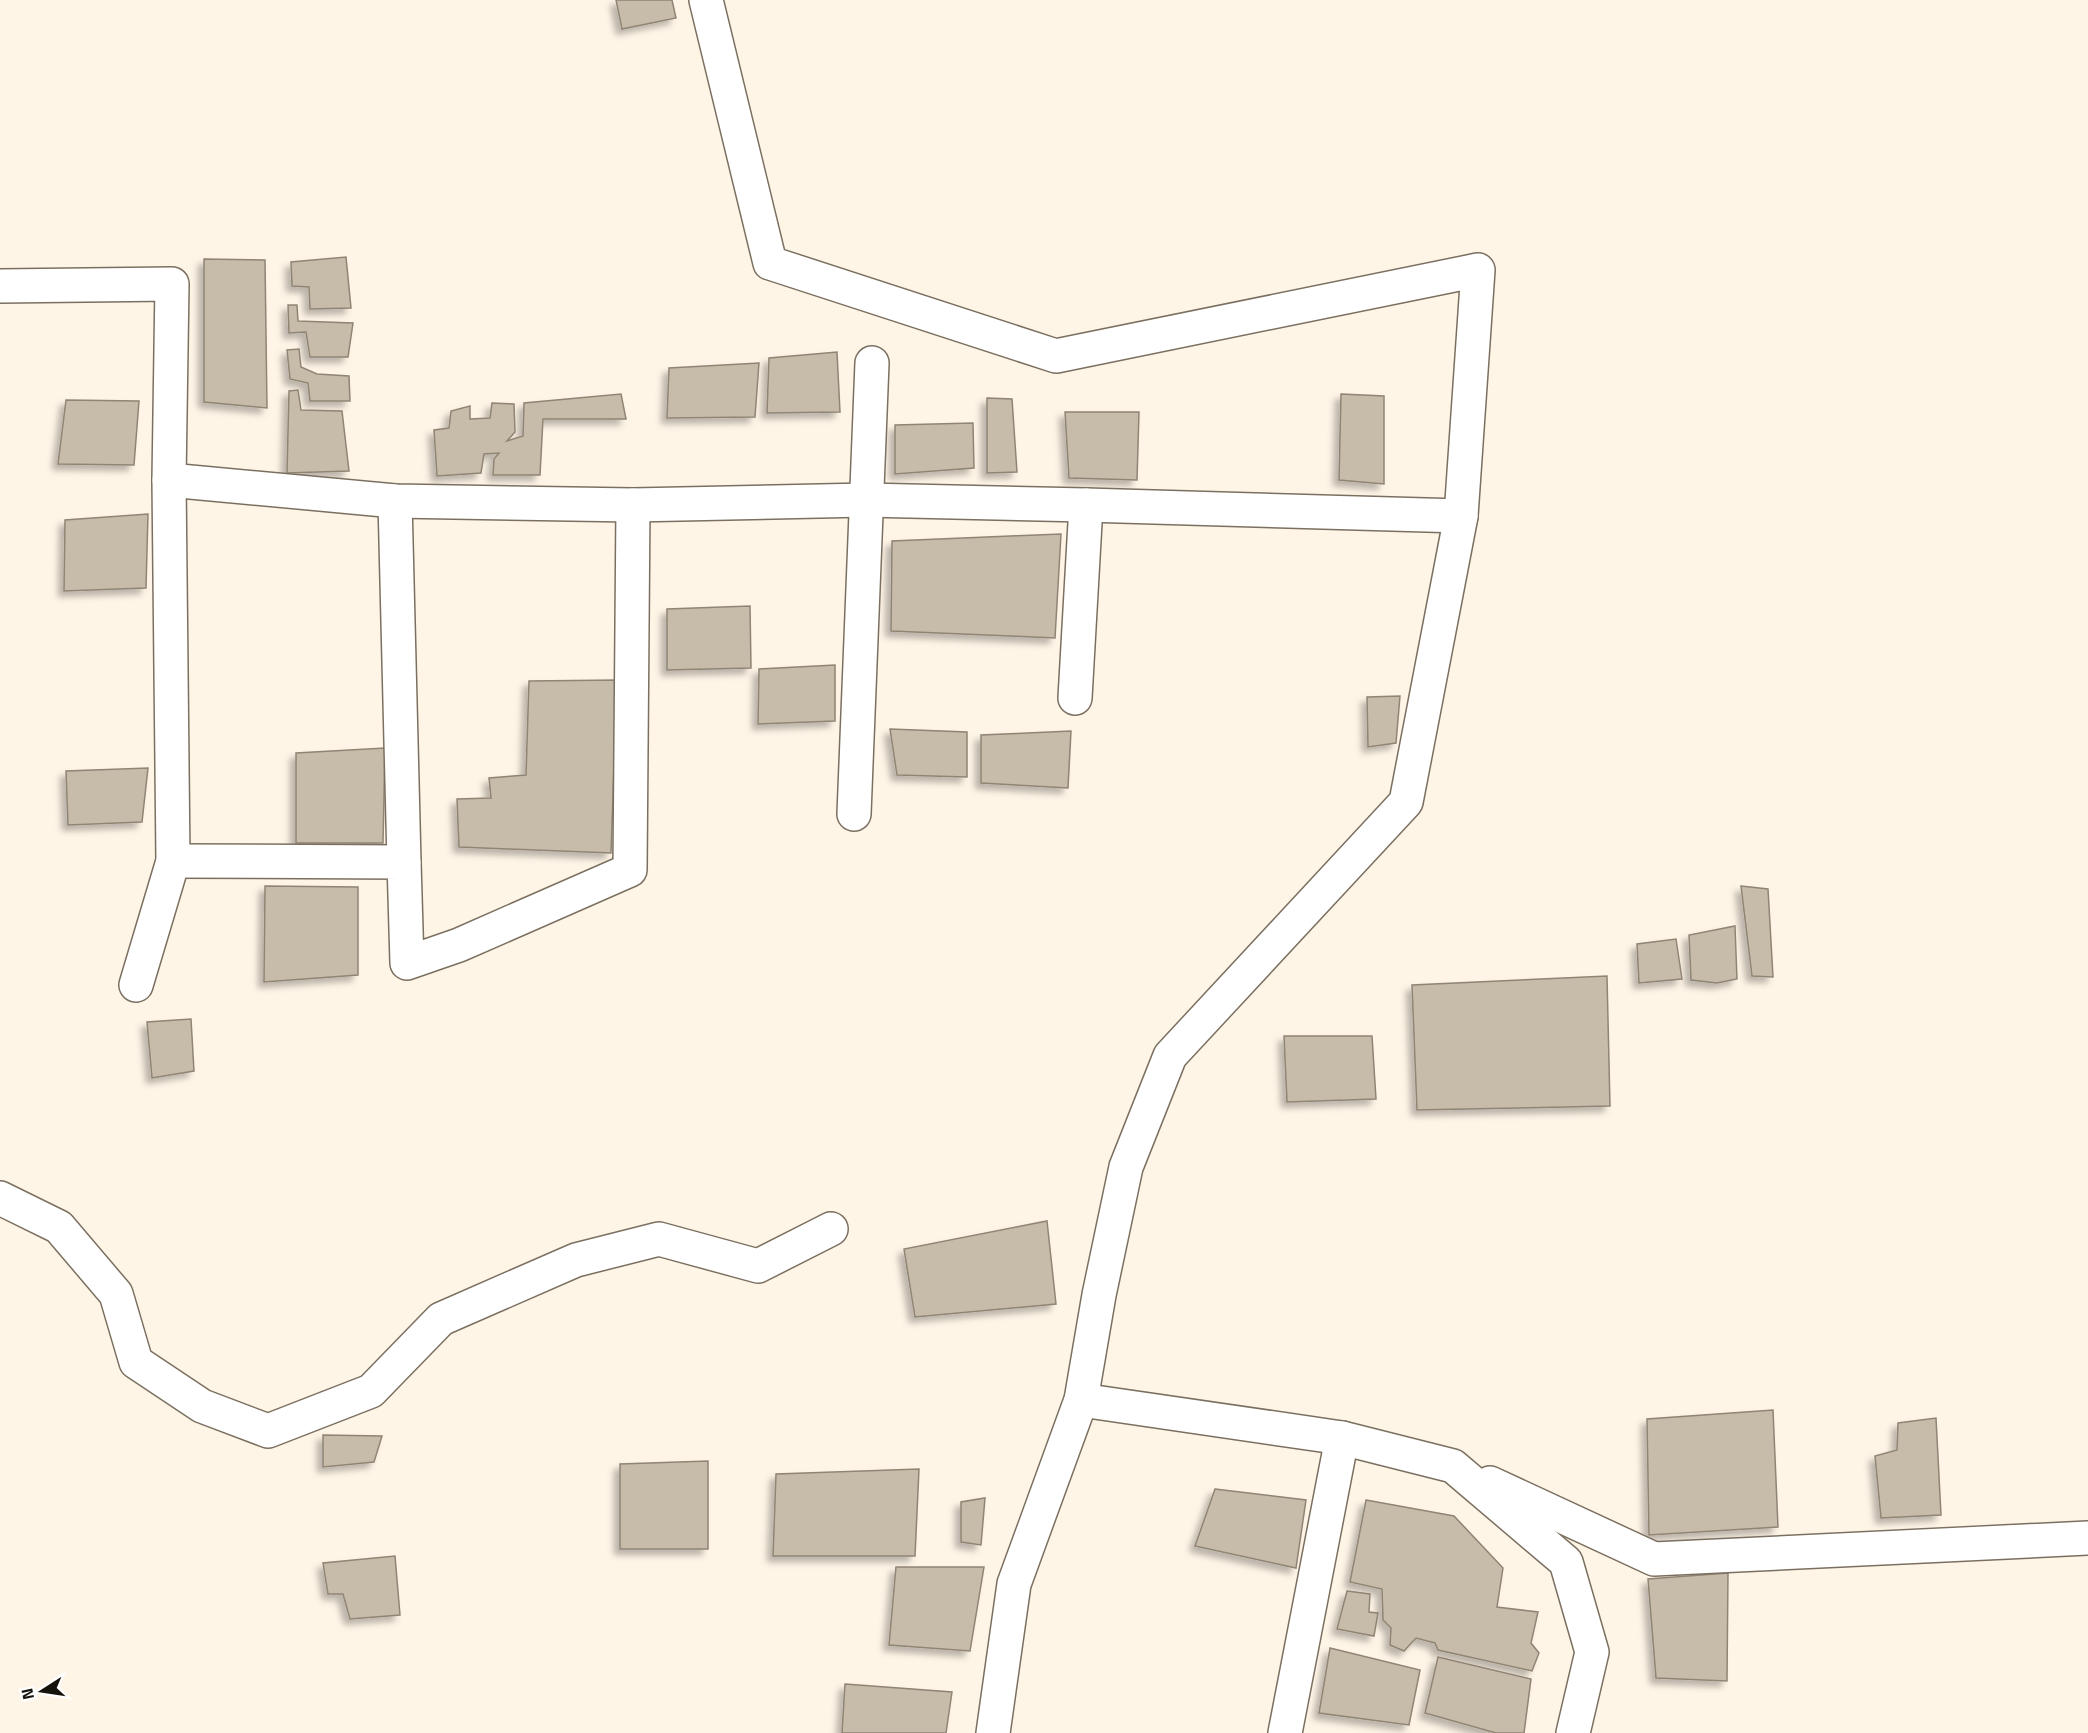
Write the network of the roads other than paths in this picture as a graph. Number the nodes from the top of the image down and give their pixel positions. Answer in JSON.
{"nodes":[{"id":1,"x":706,"y":0,"type":"edge"},
{"id":2,"x":0,"y":286,"type":"edge"},
{"id":3,"x":872,"y":363,"type":"dead end"},
{"id":4,"x":169,"y":480,"type":"junction"},
{"id":5,"x":866,"y":500,"type":"junction"},
{"id":6,"x":394,"y":501,"type":"junction"},
{"id":7,"x":633,"y":505,"type":"junction"},
{"id":8,"x":1086,"y":505,"type":"junction"},
{"id":9,"x":1461,"y":516,"type":"junction"},
{"id":10,"x":1075,"y":698,"type":"dead end"},
{"id":11,"x":854,"y":814,"type":"dead end"},
{"id":12,"x":173,"y":861,"type":"junction"},
{"id":13,"x":404,"y":862,"type":"junction"},
{"id":14,"x":136,"y":985,"type":"dead end"},
{"id":15,"x":0,"y":1198,"type":"edge"},
{"id":16,"x":831,"y":1230,"type":"dead end"},
{"id":17,"x":1081,"y":1400,"type":"junction"},
{"id":18,"x":1342,"y":1438,"type":"junction"},
{"id":19,"x":1453,"y":1466,"type":"junction"},
{"id":20,"x":2088,"y":1538,"type":"edge"},
{"id":21,"x":993,"y":1733,"type":"edge"},
{"id":22,"x":1285,"y":1733,"type":"edge"},
{"id":23,"x":1572,"y":1733,"type":"edge"}],
"edges":[{"from":1,"to":9,"type":"street"},
{"from":2,"to":4,"type":"street"},
{"from":3,"to":5,"type":"street"},
{"from":4,"to":6,"type":"street"},
{"from":4,"to":12,"type":"street"},
{"from":5,"to":7,"type":"street"},
{"from":5,"to":8,"type":"street"},
{"from":5,"to":11,"type":"street"},
{"from":6,"to":7,"type":"street"},
{"from":6,"to":13,"type":"street"},
{"from":7,"to":13,"type":"street"},
{"from":8,"to":9,"type":"street"},
{"from":8,"to":10,"type":"street"},
{"from":9,"to":17,"type":"street"},
{"from":12,"to":13,"type":"street"},
{"from":12,"to":14,"type":"street"},
{"from":15,"to":16,"type":"street"},
{"from":17,"to":18,"type":"street"},
{"from":17,"to":21,"type":"street"},
{"from":18,"to":19,"type":"street"},
{"from":18,"to":22,"type":"street"},
{"from":19,"to":20,"type":"street"},
{"from":19,"to":23,"type":"street"}]}
